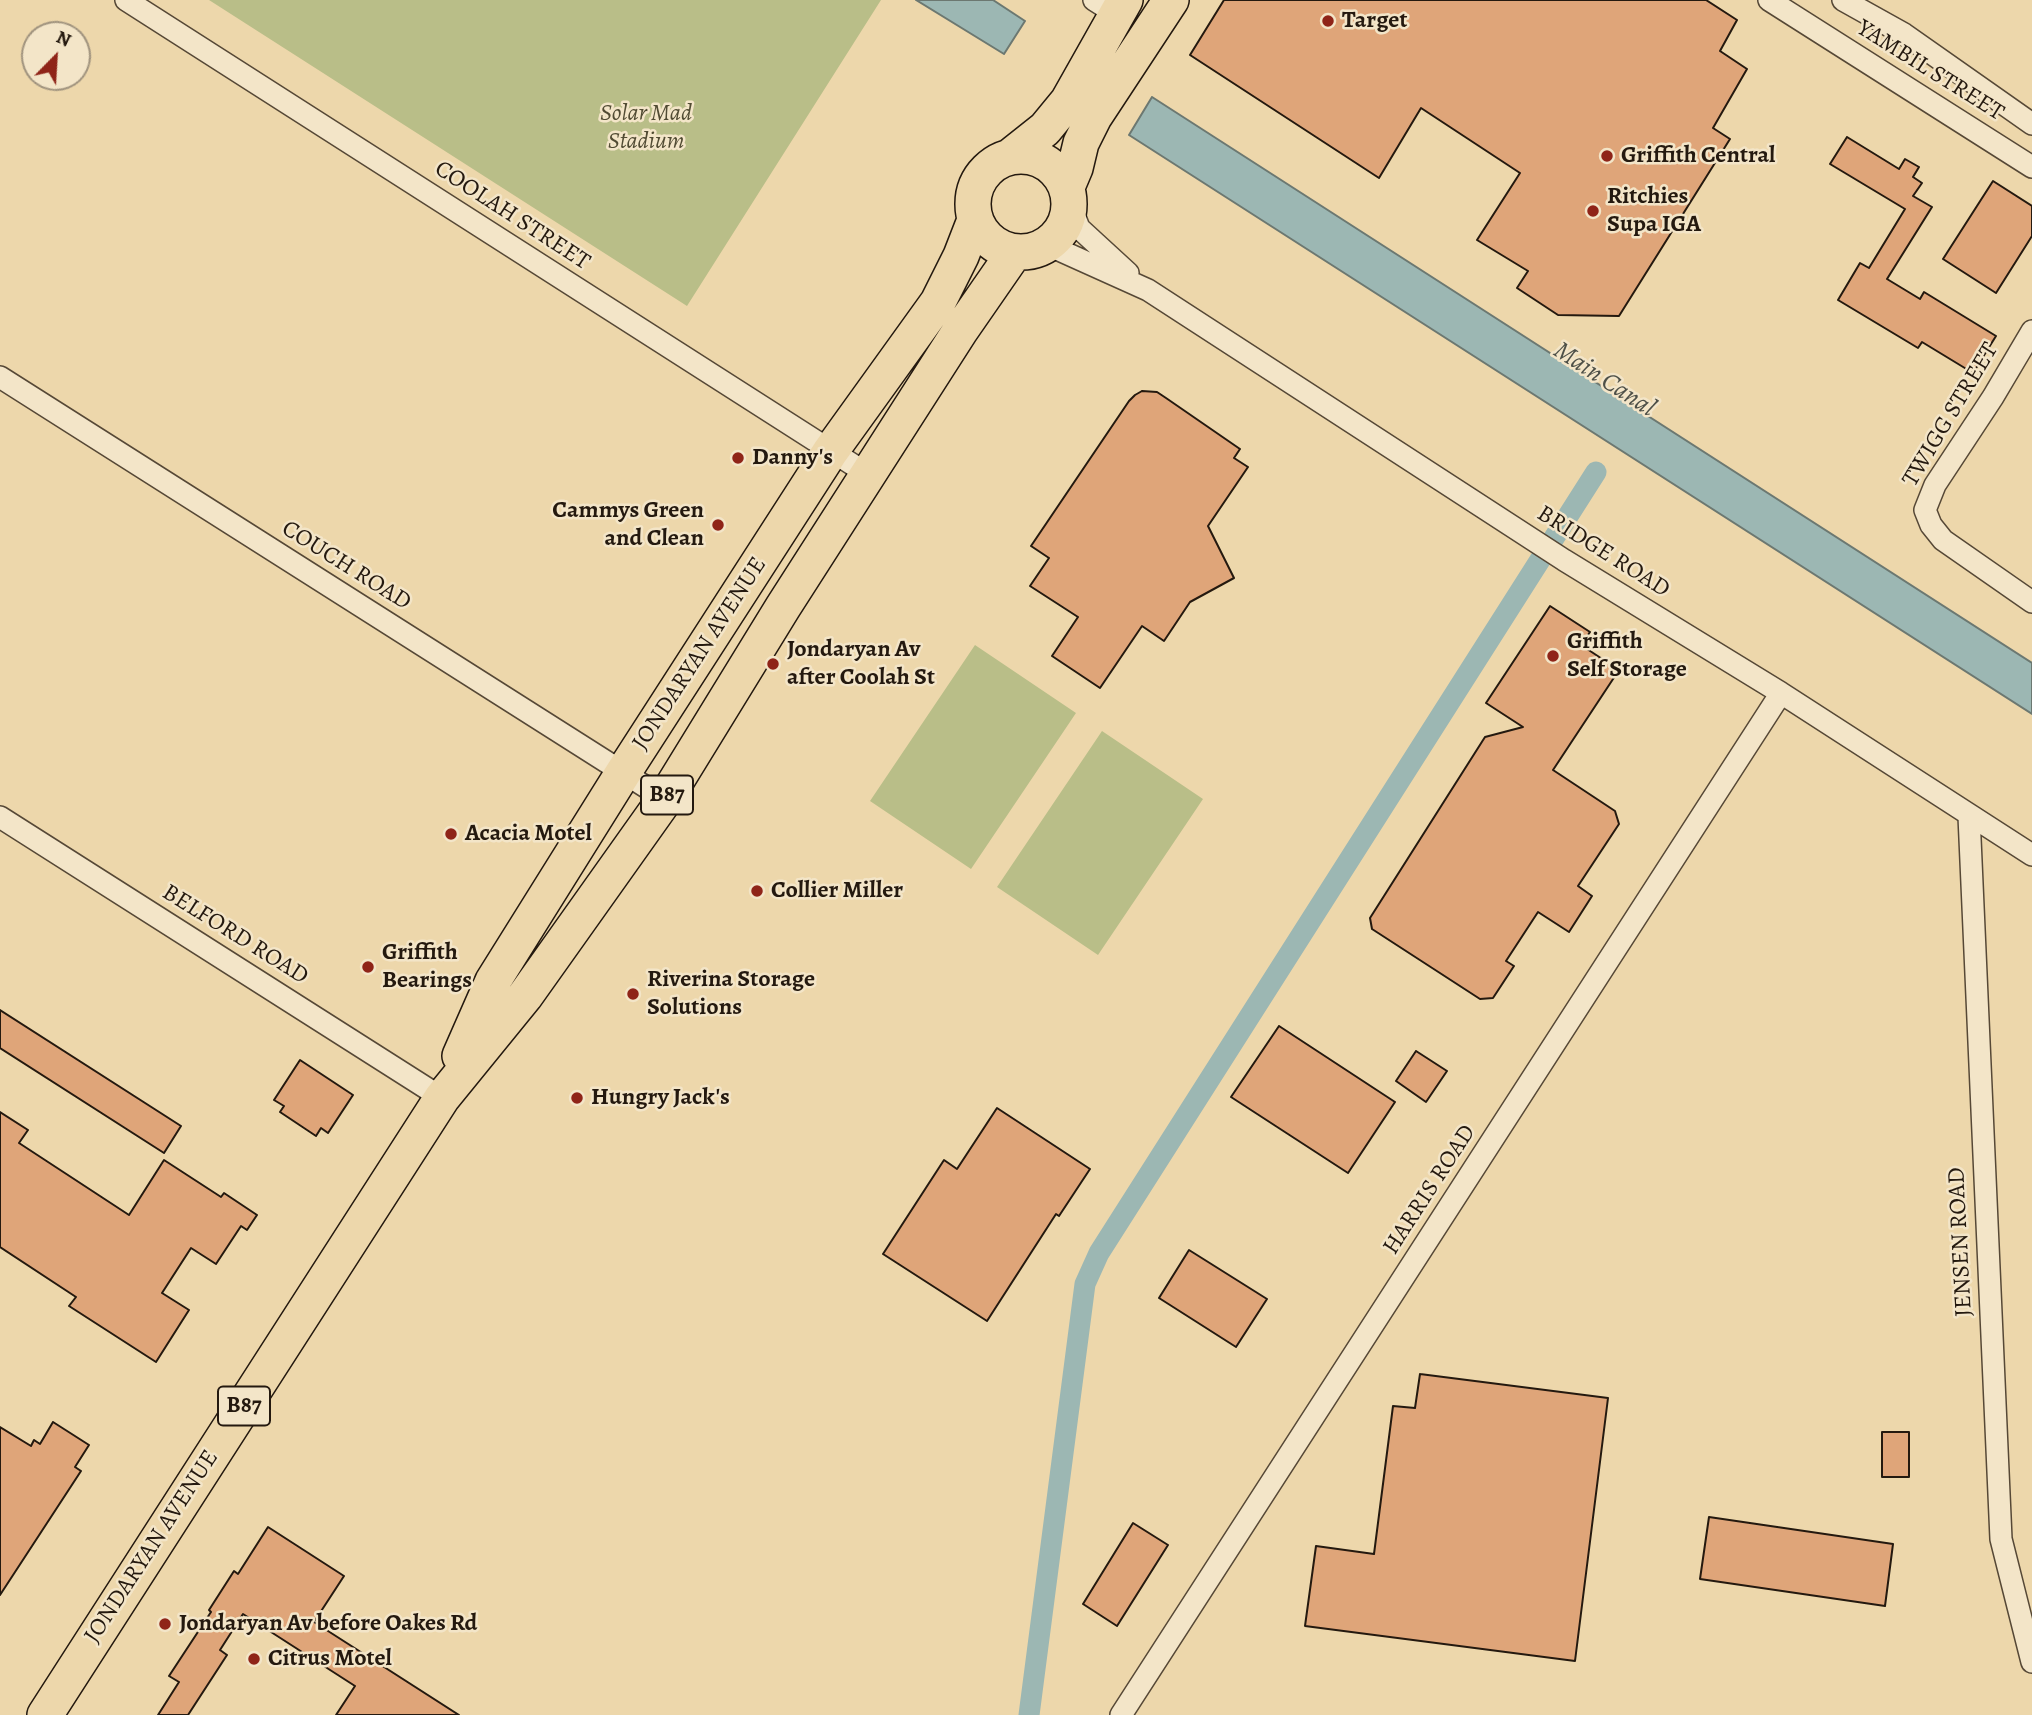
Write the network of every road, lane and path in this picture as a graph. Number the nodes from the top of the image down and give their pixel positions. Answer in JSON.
{"nodes":[{"id":1,"x":126,"y":0,"type":"edge"},
{"id":2,"x":1171,"y":0,"type":"edge"},
{"id":3,"x":1769,"y":0,"type":"edge"},
{"id":4,"x":1843,"y":0,"type":"edge"},
{"id":5,"x":1112,"y":5,"type":"edge"},
{"id":6,"x":1801,"y":10,"type":"edge"},
{"id":7,"x":1108,"y":63,"type":"junction"},
{"id":8,"x":1081,"y":109,"type":"junction"},
{"id":9,"x":2032,"y":124,"type":"edge"},
{"id":10,"x":1011,"y":156,"type":"junction"},
{"id":11,"x":2032,"y":167,"type":"edge"},
{"id":12,"x":1068,"y":195,"type":"junction"},
{"id":13,"x":975,"y":220,"type":"junction"},
{"id":14,"x":1048,"y":245,"type":"junction"},
{"id":15,"x":1014,"y":253,"type":"junction"},
{"id":16,"x":1148,"y":290,"type":"junction"},
{"id":17,"x":2032,"y":331,"type":"edge"},
{"id":18,"x":0,"y":377,"type":"edge"},
{"id":19,"x":831,"y":452,"type":"junction"},
{"id":20,"x":869,"y":475,"type":"junction"},
{"id":21,"x":2032,"y":602,"type":"edge"},
{"id":22,"x":1781,"y":693,"type":"junction"},
{"id":23,"x":623,"y":773,"type":"junction"},
{"id":24,"x":665,"y":799,"type":"junction"},
{"id":25,"x":1969,"y":816,"type":"junction"},
{"id":26,"x":0,"y":817,"type":"edge"},
{"id":27,"x":2032,"y":855,"type":"edge"},
{"id":28,"x":442,"y":1097,"type":"junction"},
{"id":29,"x":2011,"y":1575,"type":"junction"},
{"id":30,"x":2032,"y":1587,"type":"edge"},
{"id":31,"x":2032,"y":1661,"type":"edge"},
{"id":32,"x":45,"y":1715,"type":"edge"},
{"id":33,"x":1121,"y":1715,"type":"edge"}],
"edges":[{"from":1,"to":19,"type":"street","name":"COOLAH STREET"},
{"from":2,"to":7,"type":"main road","number":"B87"},
{"from":3,"to":6,"type":"street","name":"YAMBIL STREET"},
{"from":4,"to":9,"type":"street","name":"YAMBIL STREET"},
{"from":5,"to":7,"type":"main road","number":"B87"},
{"from":6,"to":11,"type":"street","name":"YAMBIL STREET"},
{"from":7,"to":8,"type":"main road","number":"B87"},
{"from":8,"to":10,"type":"main road","number":"B87"},
{"from":8,"to":12,"type":"main road","number":"B87"},
{"from":10,"to":12,"type":"main road"},
{"from":10,"to":13,"type":"main road","number":"B87"},
{"from":12,"to":14,"type":"main road","number":"B87"},
{"from":12,"to":16,"type":"street","name":"BRIDGE ROAD"},
{"from":13,"to":15,"type":"main road"},
{"from":13,"to":19,"type":"main road","name":"JONDARYAN AVENUE","number":"B87"},
{"from":14,"to":15,"type":"main road"},
{"from":14,"to":16,"type":"street","name":"BRIDGE ROAD"},
{"from":15,"to":20,"type":"main road","name":"JONDARYAN AVENUE","number":"B87"},
{"from":16,"to":22,"type":"street","name":"BRIDGE ROAD"},
{"from":17,"to":21,"type":"street","name":"TWIGG STREET"},
{"from":18,"to":23,"type":"street","name":"COUCH ROAD"},
{"from":19,"to":20,"type":"street","name":"COOLAH STREET"},
{"from":19,"to":23,"type":"main road","name":"JONDARYAN AVENUE","number":"B87"},
{"from":20,"to":24,"type":"main road","name":"JONDARYAN AVENUE","number":"B87"},
{"from":22,"to":25,"type":"street","name":"BRIDGE ROAD"},
{"from":22,"to":33,"type":"street","name":"HARRIS ROAD"},
{"from":23,"to":24,"type":"street","name":"COUCH ROAD"},
{"from":23,"to":28,"type":"main road","name":"JONDARYAN AVENUE","number":"B87"},
{"from":24,"to":28,"type":"main road","name":"JONDARYAN AVENUE","number":"B87"},
{"from":25,"to":27,"type":"street","name":"BRIDGE ROAD"},
{"from":25,"to":29,"type":"street","name":"JENSEN ROAD"},
{"from":26,"to":28,"type":"street","name":"BELFORD ROAD"},
{"from":28,"to":32,"type":"main road","name":"JONDARYAN AVENUE","number":"B87"},
{"from":29,"to":30,"type":"street"},
{"from":29,"to":31,"type":"street","name":"JENSEN ROAD"}]}
